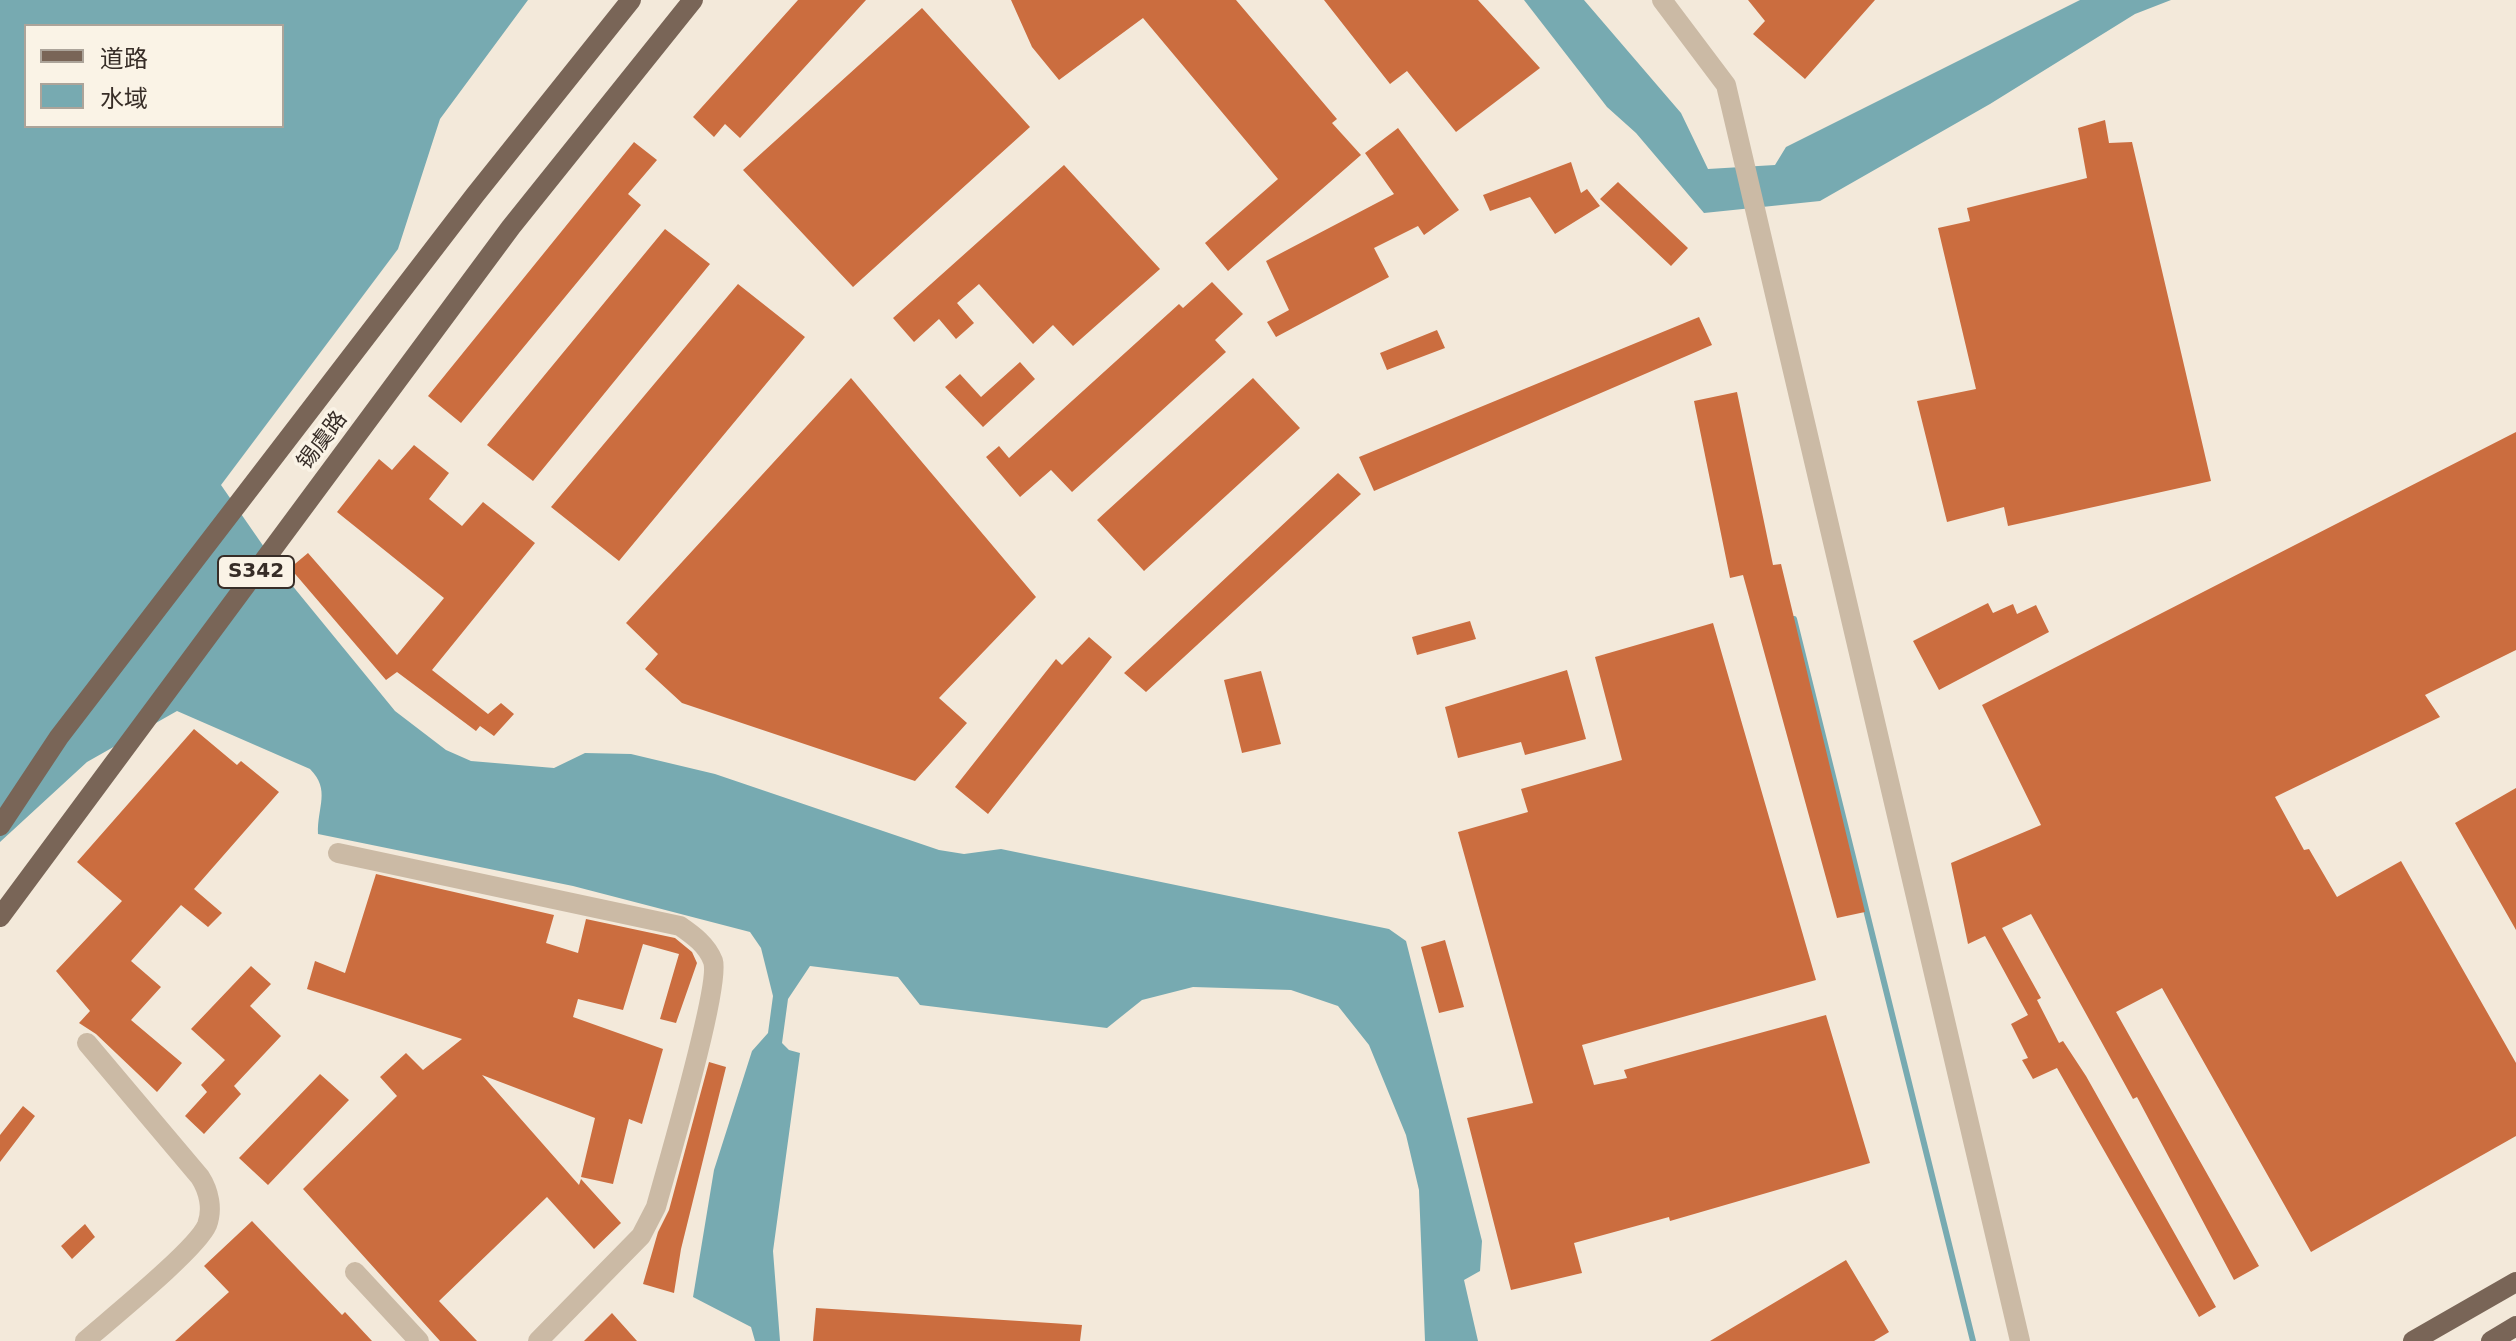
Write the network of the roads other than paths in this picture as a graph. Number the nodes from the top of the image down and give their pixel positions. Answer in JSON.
{"nodes":[{"id":1,"x":631,"y":0,"type":"edge"},
{"id":2,"x":693,"y":0,"type":"edge"},
{"id":3,"x":1662,"y":0,"type":"edge"},
{"id":4,"x":0,"y":826,"type":"edge"},
{"id":5,"x":338,"y":853,"type":"dead end"},
{"id":6,"x":0,"y":917,"type":"edge"},
{"id":7,"x":87,"y":1043,"type":"dead end"},
{"id":8,"x":355,"y":1272,"type":"dead end"},
{"id":9,"x":2516,"y":1282,"type":"edge"},
{"id":10,"x":2516,"y":1326,"type":"edge"},
{"id":11,"x":85,"y":1341,"type":"edge"},
{"id":12,"x":419,"y":1341,"type":"edge"},
{"id":13,"x":538,"y":1341,"type":"edge"},
{"id":14,"x":2020,"y":1341,"type":"edge"},
{"id":15,"x":2413,"y":1341,"type":"edge"},
{"id":16,"x":2491,"y":1341,"type":"edge"}],
"edges":[{"from":1,"to":4,"type":"main road","name":"锡虞路","number":"S342"},
{"from":2,"to":6,"type":"main road","name":"锡虞路","number":"S342"},
{"from":3,"to":14,"type":"street"},
{"from":5,"to":13,"type":"street"},
{"from":7,"to":11,"type":"street"},
{"from":8,"to":12,"type":"street"},
{"from":9,"to":15,"type":"main road"},
{"from":10,"to":16,"type":"main road"}]}
